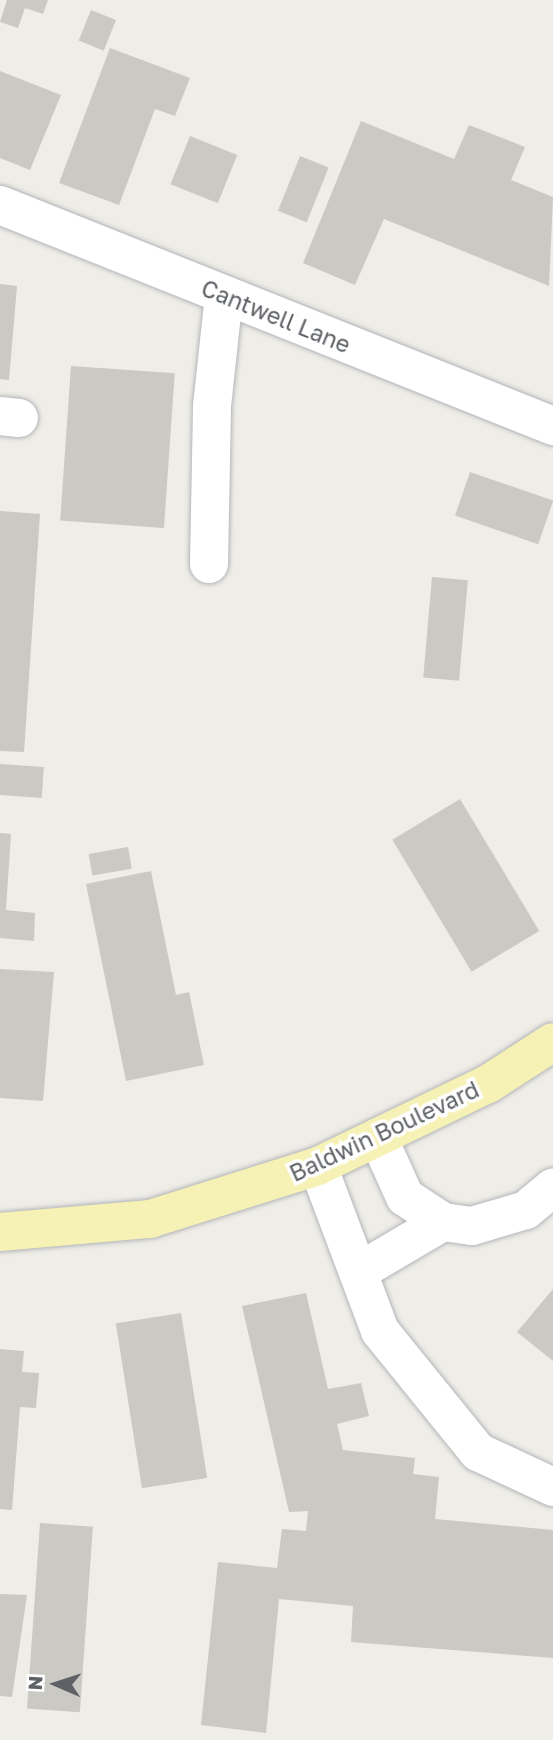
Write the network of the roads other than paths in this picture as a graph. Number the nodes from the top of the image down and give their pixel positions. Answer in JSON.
{"nodes":[{"id":1,"x":0,"y":205,"type":"edge"},
{"id":2,"x":224,"y":295,"type":"junction"},
{"id":3,"x":553,"y":426,"type":"edge"},
{"id":4,"x":209,"y":564,"type":"dead end"},
{"id":5,"x":553,"y":1042,"type":"edge"},
{"id":6,"x":378,"y":1137,"type":"junction"},
{"id":7,"x":318,"y":1167,"type":"junction"},
{"id":8,"x":553,"y":1186,"type":"edge"},
{"id":9,"x":443,"y":1222,"type":"junction"},
{"id":10,"x":0,"y":1232,"type":"edge"},
{"id":11,"x":358,"y":1272,"type":"junction"},
{"id":12,"x":553,"y":1487,"type":"edge"}],
"edges":[{"from":1,"to":2,"type":"street","name":"Cantwell Lane"},
{"from":2,"to":3,"type":"street","name":"Cantwell Lane"},
{"from":2,"to":4,"type":"street"},
{"from":5,"to":6,"type":"main road","name":"Baldwin Boulevard"},
{"from":6,"to":7,"type":"main road","name":"Baldwin Boulevard"},
{"from":6,"to":9,"type":"street"},
{"from":7,"to":10,"type":"main road","name":"Baldwin Boulevard"},
{"from":7,"to":11,"type":"street"},
{"from":8,"to":9,"type":"street"},
{"from":9,"to":11,"type":"street"},
{"from":11,"to":12,"type":"street"}]}
